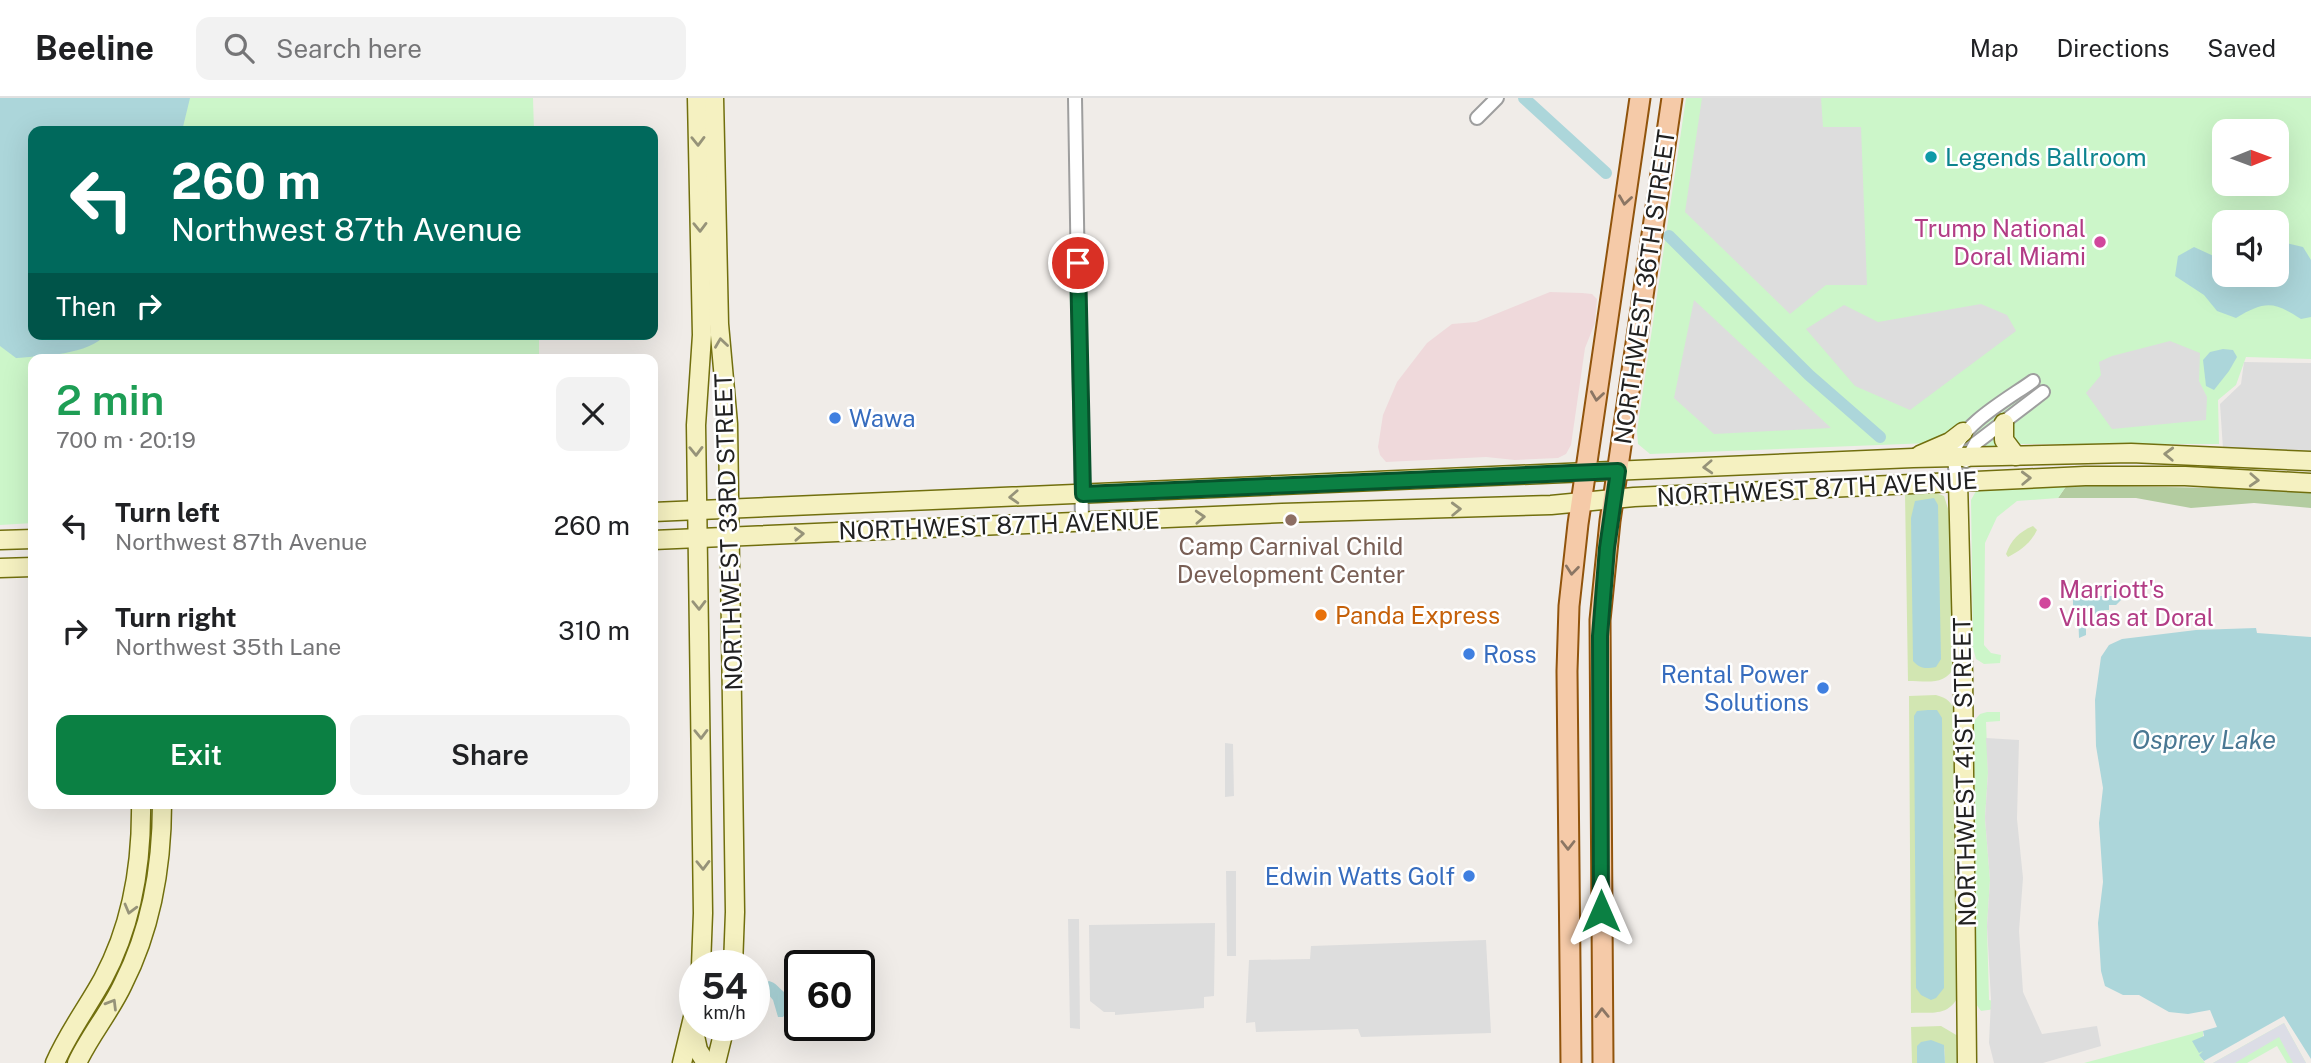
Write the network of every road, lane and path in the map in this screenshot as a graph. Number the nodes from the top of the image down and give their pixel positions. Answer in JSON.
{"nodes":[{"id":1,"x":697,"y":98,"type":"edge"},
{"id":2,"x":714,"y":98,"type":"edge"},
{"id":3,"x":1074,"y":98,"type":"edge"},
{"id":4,"x":1640,"y":98,"type":"edge"},
{"id":5,"x":1672,"y":98,"type":"edge"},
{"id":6,"x":1495,"y":99,"type":"edge"},
{"id":7,"x":1477,"y":118,"type":"dead end"},
{"id":8,"x":1619,"y":243,"type":"junction"},
{"id":9,"x":1614,"y":275,"type":"junction"},
{"id":10,"x":1645,"y":285,"type":"junction"},
{"id":11,"x":1639,"y":326,"type":"junction"},
{"id":12,"x":2033,"y":381,"type":"dead end"},
{"id":13,"x":2043,"y":392,"type":"dead end"},
{"id":14,"x":2004,"y":423,"type":"junction"},
{"id":15,"x":1963,"y":432,"type":"junction"},
{"id":16,"x":2016,"y":456,"type":"junction"},
{"id":17,"x":1913,"y":458,"type":"junction"},
{"id":18,"x":1960,"y":458,"type":"junction"},
{"id":19,"x":1837,"y":461,"type":"junction"},
{"id":20,"x":2311,"y":461,"type":"edge"},
{"id":21,"x":1618,"y":471,"type":"junction"},
{"id":22,"x":1585,"y":472,"type":"junction"},
{"id":23,"x":1958,"y":481,"type":"junction"},
{"id":24,"x":2311,"y":483,"type":"edge"},
{"id":25,"x":1251,"y":486,"type":"junction"},
{"id":26,"x":1765,"y":490,"type":"junction"},
{"id":27,"x":1083,"y":494,"type":"junction"},
{"id":28,"x":1614,"y":499,"type":"junction"},
{"id":29,"x":1581,"y":502,"type":"junction"},
{"id":30,"x":731,"y":509,"type":"junction"},
{"id":31,"x":698,"y":510,"type":"junction"},
{"id":32,"x":658,"y":512,"type":"edge"},
{"id":33,"x":1253,"y":514,"type":"junction"},
{"id":34,"x":1082,"y":522,"type":"junction"},
{"id":35,"x":731,"y":537,"type":"junction"},
{"id":36,"x":699,"y":538,"type":"junction"},
{"id":37,"x":28,"y":539,"type":"edge"},
{"id":38,"x":0,"y":540,"type":"edge"},
{"id":39,"x":658,"y":540,"type":"edge"},
{"id":40,"x":28,"y":567,"type":"edge"},
{"id":41,"x":0,"y":568,"type":"edge"},
{"id":42,"x":1568,"y":777,"type":"junction"},
{"id":43,"x":141,"y":809,"type":"edge"},
{"id":44,"x":162,"y":809,"type":"edge"},
{"id":45,"x":1600,"y":828,"type":"junction"},
{"id":46,"x":702,"y":950,"type":"edge"},
{"id":47,"x":734,"y":950,"type":"edge"},
{"id":48,"x":687,"y":1041,"type":"edge"},
{"id":49,"x":697,"y":1041,"type":"edge"},
{"id":50,"x":721,"y":1041,"type":"edge"},
{"id":51,"x":58,"y":1056,"type":"edge"},
{"id":52,"x":78,"y":1060,"type":"edge"},
{"id":53,"x":682,"y":1063,"type":"edge"},
{"id":54,"x":706,"y":1063,"type":"edge"},
{"id":55,"x":716,"y":1063,"type":"edge"},
{"id":56,"x":1571,"y":1063,"type":"edge"},
{"id":57,"x":1603,"y":1063,"type":"edge"},
{"id":58,"x":1967,"y":1063,"type":"edge"}],
"edges":[{"from":1,"to":31,"type":"main road","name":"NORTHWEST 33RD STREET","one_way":true},
{"from":30,"to":2,"type":"main road","name":"NORTHWEST 33RD STREET","one_way":true},
{"from":3,"to":27,"type":"street"},
{"from":4,"to":8,"type":"main road","name":"NORTHWEST 36TH STREET","one_way":true},
{"from":5,"to":10,"type":"main road","name":"NORTHWEST 36TH STREET"},
{"from":6,"to":7,"type":"street"},
{"from":8,"to":9,"type":"main road","name":"NORTHWEST 36TH STREET"},
{"from":8,"to":10,"type":"main road"},
{"from":9,"to":11,"type":"main road"},
{"from":9,"to":22,"type":"main road","name":"NORTHWEST 36TH STREET","one_way":true},
{"from":10,"to":11,"type":"main road","name":"NORTHWEST 36TH STREET"},
{"from":11,"to":21,"type":"main road","name":"NORTHWEST 36TH STREET"},
{"from":12,"to":15,"type":"street"},
{"from":13,"to":14,"type":"street","name":"NORTHWEST 41ST STREET"},
{"from":14,"to":16,"type":"main road"},
{"from":14,"to":18,"type":"street","name":"NORTHWEST 41ST STREET"},
{"from":15,"to":17,"type":"main road"},
{"from":15,"to":18,"type":"street","name":"NORTHWEST 41ST STREET"},
{"from":16,"to":18,"type":"main road","name":"NORTHWEST 87TH AVENUE"},
{"from":20,"to":16,"type":"main road","name":"NORTHWEST 87TH AVENUE","one_way":true},
{"from":17,"to":18,"type":"main road","name":"NORTHWEST 87TH AVENUE"},
{"from":17,"to":19,"type":"main road","name":"NORTHWEST 87TH AVENUE"},
{"from":18,"to":23,"type":"street","name":"NORTHWEST 41ST STREET"},
{"from":19,"to":21,"type":"main road","name":"NORTHWEST 87TH AVENUE","one_way":true},
{"from":19,"to":26,"type":"main road"},
{"from":21,"to":22,"type":"main road","name":"NORTHWEST 87TH AVENUE"},
{"from":21,"to":28,"type":"main road","name":"NORTHWEST 36TH STREET"},
{"from":22,"to":25,"type":"main road","name":"NORTHWEST 87TH AVENUE"},
{"from":22,"to":29,"type":"main road","name":"NORTHWEST 36TH STREET"},
{"from":23,"to":24,"type":"main road","name":"NORTHWEST 87TH AVENUE","one_way":true},
{"from":23,"to":26,"type":"main road","name":"NORTHWEST 87TH AVENUE"},
{"from":23,"to":58,"type":"main road","name":"NORTHWEST 41ST STREET"},
{"from":25,"to":27,"type":"main road","name":"NORTHWEST 87TH AVENUE"},
{"from":25,"to":33,"type":"main road"},
{"from":26,"to":28,"type":"main road","name":"NORTHWEST 87TH AVENUE"},
{"from":27,"to":30,"type":"main road","name":"NORTHWEST 87TH AVENUE","one_way":true},
{"from":27,"to":34,"type":"street"},
{"from":28,"to":29,"type":"main road","name":"NORTHWEST 87TH AVENUE"},
{"from":28,"to":45,"type":"main road","name":"NORTHWEST 36TH STREET"},
{"from":33,"to":29,"type":"main road","name":"NORTHWEST 87TH AVENUE","one_way":true},
{"from":29,"to":42,"type":"main road","name":"NORTHWEST 36TH STREET","one_way":true},
{"from":30,"to":31,"type":"main road","name":"NORTHWEST 87TH AVENUE"},
{"from":30,"to":35,"type":"main road","name":"NORTHWEST 33RD STREET"},
{"from":31,"to":32,"type":"main road","name":"NORTHWEST 87TH AVENUE"},
{"from":31,"to":36,"type":"main road","name":"NORTHWEST 33RD STREET"},
{"from":34,"to":33,"type":"main road","name":"NORTHWEST 87TH AVENUE","one_way":true},
{"from":35,"to":34,"type":"main road","name":"NORTHWEST 87TH AVENUE","one_way":true},
{"from":35,"to":36,"type":"main road","name":"NORTHWEST 87TH AVENUE"},
{"from":35,"to":47,"type":"main road","name":"NORTHWEST 33RD STREET"},
{"from":36,"to":39,"type":"main road","name":"NORTHWEST 87TH AVENUE"},
{"from":36,"to":46,"type":"main road","name":"NORTHWEST 33RD STREET","one_way":true},
{"from":37,"to":38,"type":"main road"},
{"from":40,"to":41,"type":"main road"},
{"from":42,"to":45,"type":"main road"},
{"from":42,"to":56,"type":"main road","name":"NORTHWEST 36TH STREET","one_way":true},
{"from":43,"to":51,"type":"main road","one_way":true},
{"from":52,"to":44,"type":"main road","one_way":true},
{"from":57,"to":45,"type":"main road","name":"NORTHWEST 36TH STREET","one_way":true},
{"from":48,"to":53,"type":"main road"},
{"from":49,"to":54,"type":"main road"},
{"from":50,"to":55,"type":"main road"},
{"from":51,"to":52,"type":"main road"}]}
